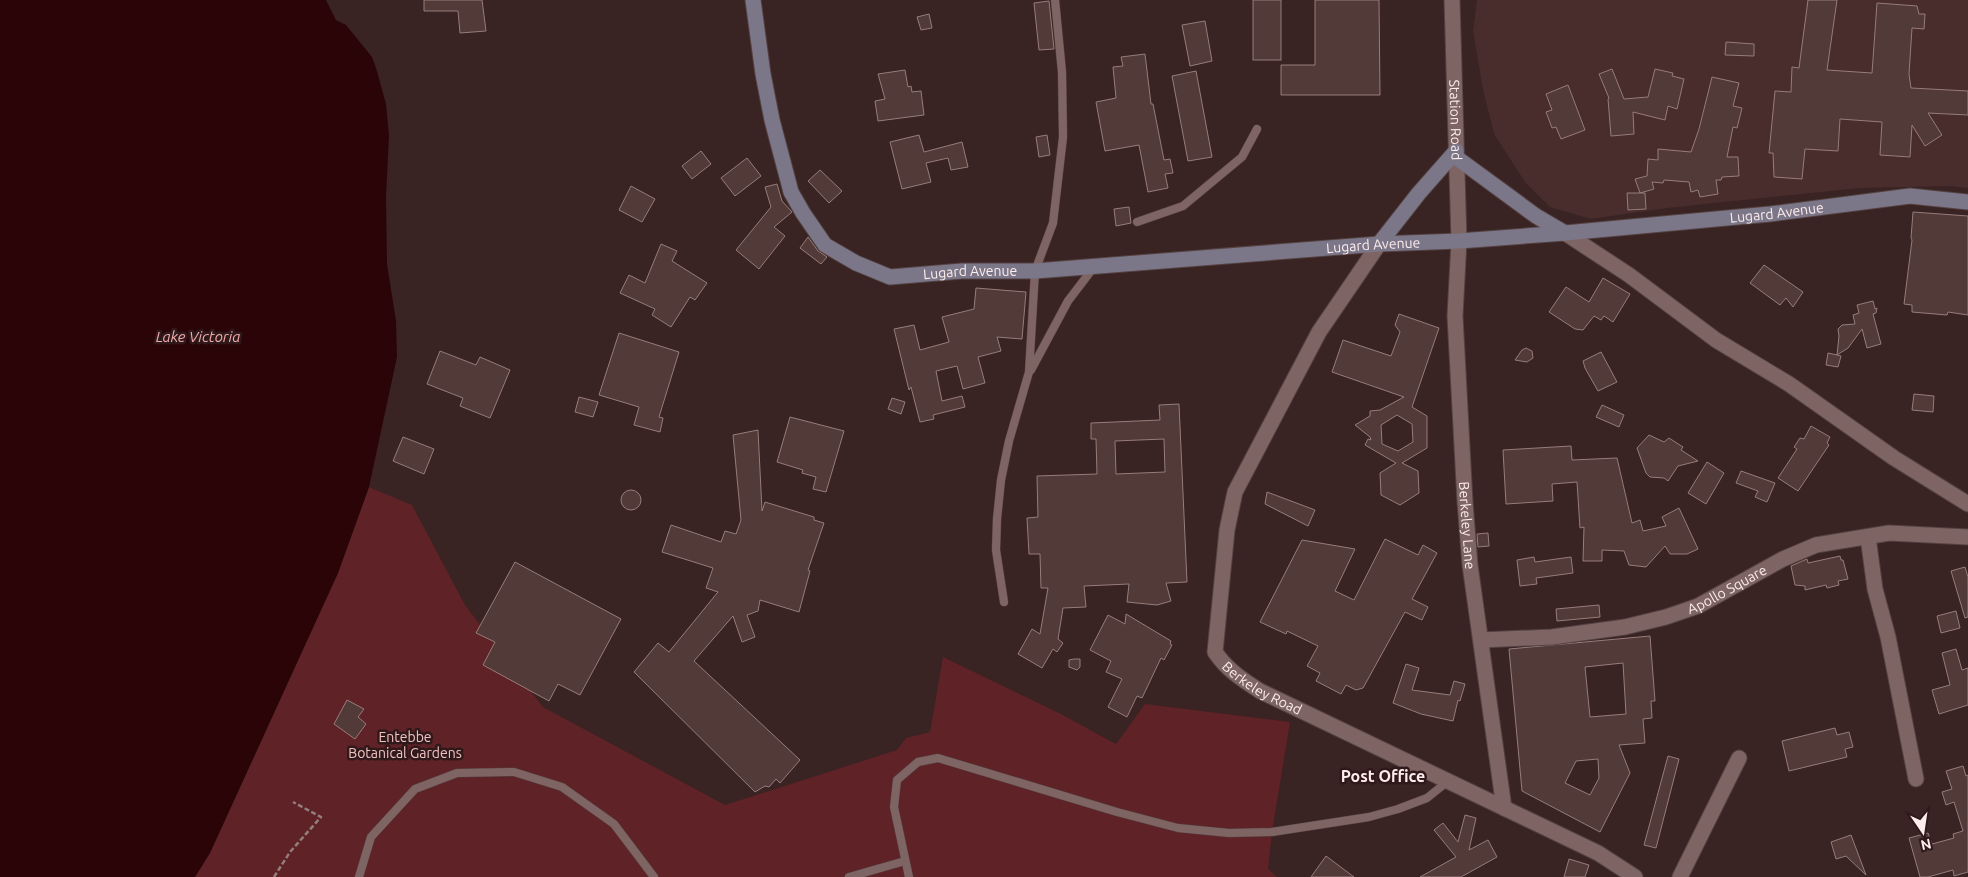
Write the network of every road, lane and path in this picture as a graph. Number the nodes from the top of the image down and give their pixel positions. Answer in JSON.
{"nodes":[{"id":1,"x":753,"y":0,"type":"edge"},
{"id":2,"x":1055,"y":0,"type":"edge"},
{"id":3,"x":1452,"y":0,"type":"edge"},
{"id":4,"x":1257,"y":129,"type":"dead end"},
{"id":5,"x":1456,"y":155,"type":"junction"},
{"id":6,"x":1968,"y":202,"type":"edge"},
{"id":7,"x":1137,"y":222,"type":"dead end"},
{"id":8,"x":1565,"y":234,"type":"junction"},
{"id":9,"x":1459,"y":241,"type":"junction"},
{"id":10,"x":1379,"y":244,"type":"junction"},
{"id":11,"x":1096,"y":265,"type":"junction"},
{"id":12,"x":1035,"y":271,"type":"junction"},
{"id":13,"x":1030,"y":372,"type":"junction"},
{"id":14,"x":1968,"y":504,"type":"edge"},
{"id":15,"x":1868,"y":537,"type":"junction"},
{"id":16,"x":1968,"y":537,"type":"edge"},
{"id":17,"x":1004,"y":602,"type":"dead end"},
{"id":18,"x":1480,"y":640,"type":"junction"},
{"id":19,"x":1739,"y":758,"type":"dead end"},
{"id":20,"x":1916,"y":779,"type":"dead end"},
{"id":21,"x":1447,"y":782,"type":"junction"},
{"id":22,"x":292,"y":802,"type":"dead end"},
{"id":23,"x":1504,"y":808,"type":"junction"},
{"id":24,"x":905,"y":861,"type":"junction"},
{"id":25,"x":274,"y":877,"type":"edge"},
{"id":26,"x":358,"y":877,"type":"edge"},
{"id":27,"x":654,"y":877,"type":"edge"},
{"id":28,"x":849,"y":877,"type":"edge"},
{"id":29,"x":909,"y":877,"type":"edge"},
{"id":30,"x":1635,"y":877,"type":"edge"},
{"id":31,"x":1680,"y":877,"type":"edge"}],
"edges":[{"from":1,"to":12,"type":"street","name":"Lugard Avenue"},
{"from":2,"to":12,"type":"lane"},
{"from":3,"to":5,"type":"street","name":"Station Road"},
{"from":4,"to":7,"type":"lane"},
{"from":5,"to":8,"type":"street"},
{"from":5,"to":9,"type":"street","name":"Station Road"},
{"from":5,"to":10,"type":"street"},
{"from":6,"to":8,"type":"street","name":"Lugard Avenue"},
{"from":8,"to":9,"type":"street","name":"Lugard Avenue"},
{"from":8,"to":14,"type":"street"},
{"from":9,"to":10,"type":"street","name":"Lugard Avenue"},
{"from":9,"to":18,"type":"street","name":"Berkeley Lane"},
{"from":10,"to":11,"type":"street","name":"Lugard Avenue"},
{"from":10,"to":21,"type":"street","name":"Berkeley Road"},
{"from":11,"to":12,"type":"street","name":"Lugard Avenue"},
{"from":11,"to":13,"type":"lane"},
{"from":12,"to":13,"type":"lane"},
{"from":13,"to":17,"type":"lane"},
{"from":15,"to":16,"type":"street","name":"Apollo Square"},
{"from":15,"to":18,"type":"street","name":"Apollo Square"},
{"from":15,"to":20,"type":"street"},
{"from":18,"to":23,"type":"street","name":"Berkeley Lane"},
{"from":19,"to":31,"type":"street"},
{"from":21,"to":23,"type":"street","name":"Berkeley Road"},
{"from":21,"to":24,"type":"lane"},
{"from":22,"to":25,"type":"path"},
{"from":23,"to":30,"type":"street","name":"Berkeley Road"},
{"from":24,"to":28,"type":"lane"},
{"from":24,"to":29,"type":"lane"},
{"from":26,"to":27,"type":"lane"}]}
